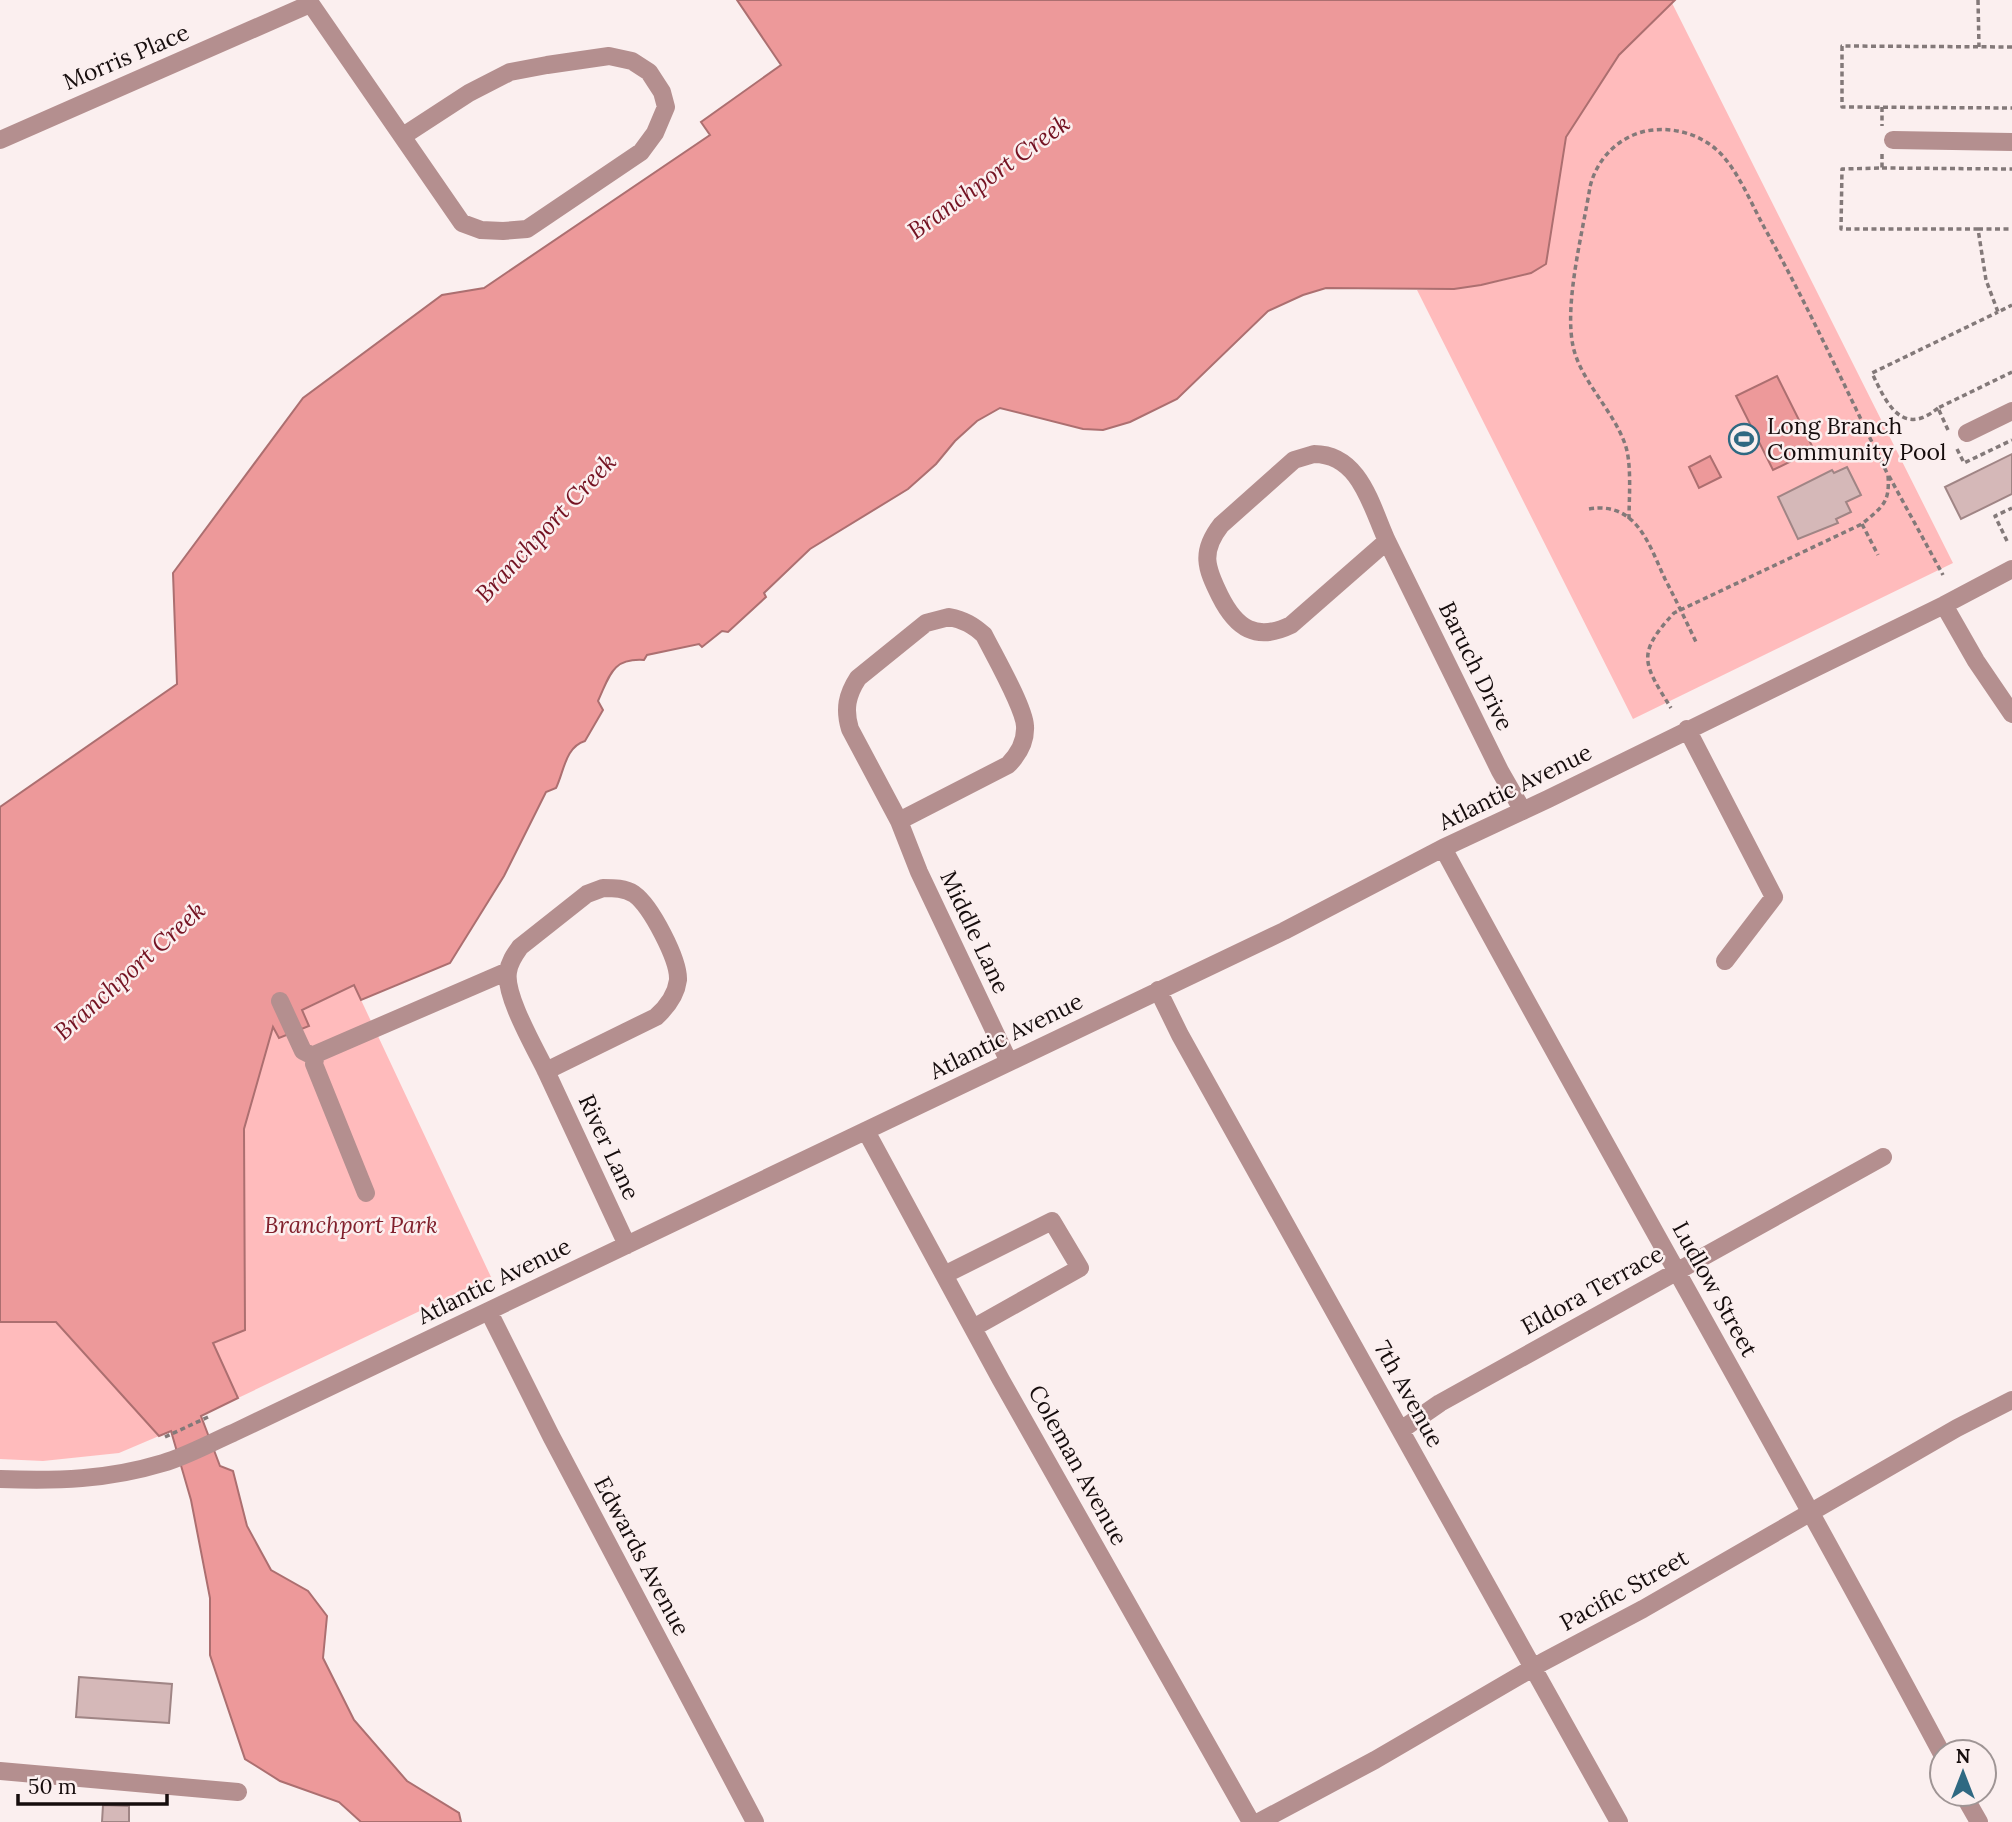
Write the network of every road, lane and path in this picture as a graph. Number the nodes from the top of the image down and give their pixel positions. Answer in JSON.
{"nodes":[{"id":1,"x":1978,"y":0,"type":"edge"},
{"id":2,"x":309,"y":2,"type":"edge"},
{"id":3,"x":1979,"y":47,"type":"junction"},
{"id":4,"x":2012,"y":47,"type":"edge"},
{"id":5,"x":1882,"y":107,"type":"junction"},
{"id":6,"x":2012,"y":108,"type":"edge"},
{"id":7,"x":402,"y":136,"type":"junction"},
{"id":8,"x":1886,"y":138,"type":"junction"},
{"id":9,"x":0,"y":140,"type":"edge"},
{"id":10,"x":2012,"y":142,"type":"edge"},
{"id":11,"x":1882,"y":168,"type":"junction"},
{"id":12,"x":2012,"y":169,"type":"edge"},
{"id":13,"x":1978,"y":229,"type":"junction"},
{"id":14,"x":2012,"y":229,"type":"edge"},
{"id":15,"x":2012,"y":305,"type":"edge"},
{"id":16,"x":1998,"y":312,"type":"junction"},
{"id":17,"x":1938,"y":408,"type":"dead end"},
{"id":18,"x":2012,"y":411,"type":"edge"},
{"id":19,"x":1967,"y":433,"type":"dead end"},
{"id":20,"x":1888,"y":475,"type":"junction"},
{"id":21,"x":2012,"y":508,"type":"edge"},
{"id":22,"x":1589,"y":509,"type":"dead end"},
{"id":23,"x":1629,"y":519,"type":"junction"},
{"id":24,"x":1862,"y":524,"type":"junction"},
{"id":25,"x":1387,"y":541,"type":"junction"},
{"id":26,"x":2007,"y":541,"type":"dead end"},
{"id":27,"x":1878,"y":555,"type":"dead end"},
{"id":28,"x":2012,"y":569,"type":"edge"},
{"id":29,"x":1943,"y":575,"type":"dead end"},
{"id":30,"x":1944,"y":605,"type":"junction"},
{"id":31,"x":1680,"y":608,"type":"junction"},
{"id":32,"x":1696,"y":642,"type":"dead end"},
{"id":33,"x":1671,"y":708,"type":"dead end"},
{"id":34,"x":2012,"y":714,"type":"edge"},
{"id":35,"x":1687,"y":729,"type":"junction"},
{"id":36,"x":1523,"y":811,"type":"junction"},
{"id":37,"x":899,"y":821,"type":"junction"},
{"id":38,"x":1443,"y":848,"type":"junction"},
{"id":39,"x":1726,"y":961,"type":"dead end"},
{"id":40,"x":508,"y":971,"type":"junction"},
{"id":41,"x":1158,"y":990,"type":"junction"},
{"id":42,"x":280,"y":1001,"type":"dead end"},
{"id":43,"x":315,"y":1057,"type":"junction"},
{"id":44,"x":1009,"y":1062,"type":"junction"},
{"id":45,"x":546,"y":1071,"type":"junction"},
{"id":46,"x":866,"y":1131,"type":"junction"},
{"id":47,"x":1883,"y":1157,"type":"dead end"},
{"id":48,"x":366,"y":1193,"type":"dead end"},
{"id":49,"x":627,"y":1245,"type":"junction"},
{"id":50,"x":1677,"y":1270,"type":"junction"},
{"id":51,"x":944,"y":1275,"type":"junction"},
{"id":52,"x":489,"y":1312,"type":"junction"},
{"id":53,"x":973,"y":1328,"type":"junction"},
{"id":54,"x":2012,"y":1400,"type":"edge"},
{"id":55,"x":208,"y":1417,"type":"dead end"},
{"id":56,"x":1401,"y":1430,"type":"junction"},
{"id":57,"x":165,"y":1437,"type":"dead end"},
{"id":58,"x":0,"y":1479,"type":"edge"},
{"id":59,"x":1811,"y":1513,"type":"junction"},
{"id":60,"x":1533,"y":1668,"type":"junction"},
{"id":61,"x":1933,"y":1738,"type":"edge"},
{"id":62,"x":0,"y":1771,"type":"edge"},
{"id":63,"x":239,"y":1792,"type":"dead end"},
{"id":64,"x":755,"y":1822,"type":"edge"},
{"id":65,"x":1251,"y":1822,"type":"edge"},
{"id":66,"x":1259,"y":1822,"type":"edge"},
{"id":67,"x":1619,"y":1822,"type":"edge"}],
"edges":[{"from":1,"to":3,"type":"path"},
{"from":2,"to":7,"type":"street"},
{"from":2,"to":9,"type":"street","name":"Morris Place"},
{"from":3,"to":4,"type":"path"},
{"from":3,"to":5,"type":"path"},
{"from":5,"to":6,"type":"path"},
{"from":5,"to":8,"type":"path"},
{"from":7,"to":7,"type":"street"},
{"from":8,"to":10,"type":"street"},
{"from":8,"to":11,"type":"path"},
{"from":11,"to":12,"type":"path"},
{"from":11,"to":13,"type":"path"},
{"from":13,"to":14,"type":"path"},
{"from":13,"to":16,"type":"path"},
{"from":15,"to":16,"type":"path"},
{"from":16,"to":17,"type":"path"},
{"from":18,"to":19,"type":"street"},
{"from":20,"to":23,"type":"path"},
{"from":20,"to":24,"type":"path"},
{"from":20,"to":29,"type":"path"},
{"from":21,"to":26,"type":"path"},
{"from":22,"to":23,"type":"path"},
{"from":23,"to":31,"type":"path"},
{"from":24,"to":27,"type":"path"},
{"from":24,"to":31,"type":"path"},
{"from":25,"to":25,"type":"street","name":"Baruch Drive"},
{"from":25,"to":36,"type":"street","name":"Baruch Drive"},
{"from":28,"to":30,"type":"street","name":"Atlantic Avenue"},
{"from":30,"to":34,"type":"street"},
{"from":30,"to":35,"type":"street","name":"Atlantic Avenue"},
{"from":31,"to":32,"type":"path"},
{"from":31,"to":33,"type":"path"},
{"from":35,"to":36,"type":"street","name":"Atlantic Avenue"},
{"from":35,"to":39,"type":"street"},
{"from":36,"to":38,"type":"street","name":"Atlantic Avenue"},
{"from":37,"to":37,"type":"street","name":"Middle Lane"},
{"from":37,"to":44,"type":"street","name":"Middle Lane"},
{"from":38,"to":41,"type":"street","name":"Atlantic Avenue"},
{"from":38,"to":50,"type":"street","name":"Ludlow Street"},
{"from":40,"to":43,"type":"street"},
{"from":40,"to":45,"type":"street","name":"River Lane"},
{"from":40,"to":45,"type":"street"},
{"from":41,"to":44,"type":"street","name":"Atlantic Avenue"},
{"from":41,"to":56,"type":"street","name":"7th Avenue"},
{"from":42,"to":43,"type":"street"},
{"from":43,"to":48,"type":"street"},
{"from":44,"to":46,"type":"street","name":"Atlantic Avenue"},
{"from":45,"to":49,"type":"street","name":"River Lane"},
{"from":46,"to":49,"type":"street","name":"Atlantic Avenue"},
{"from":46,"to":51,"type":"street","name":"Coleman Avenue"},
{"from":47,"to":50,"type":"street","name":"Eldora Terrace"},
{"from":49,"to":52,"type":"street","name":"Atlantic Avenue"},
{"from":50,"to":56,"type":"street","name":"Eldora Terrace"},
{"from":50,"to":59,"type":"street","name":"Ludlow Street"},
{"from":51,"to":53,"type":"street","name":"Coleman Avenue"},
{"from":51,"to":53,"type":"street"},
{"from":52,"to":58,"type":"street","name":"Atlantic Avenue"},
{"from":52,"to":64,"type":"street","name":"Edwards Avenue"},
{"from":53,"to":65,"type":"street","name":"Coleman Avenue"},
{"from":54,"to":59,"type":"street","name":"Pacific Street"},
{"from":55,"to":57,"type":"path"},
{"from":56,"to":60,"type":"street","name":"7th Avenue"},
{"from":59,"to":60,"type":"street","name":"Pacific Street"},
{"from":59,"to":61,"type":"street","name":"Ludlow Street"},
{"from":60,"to":66,"type":"street","name":"Pacific Street"},
{"from":60,"to":67,"type":"street","name":"7th Avenue"},
{"from":62,"to":63,"type":"street"}]}
